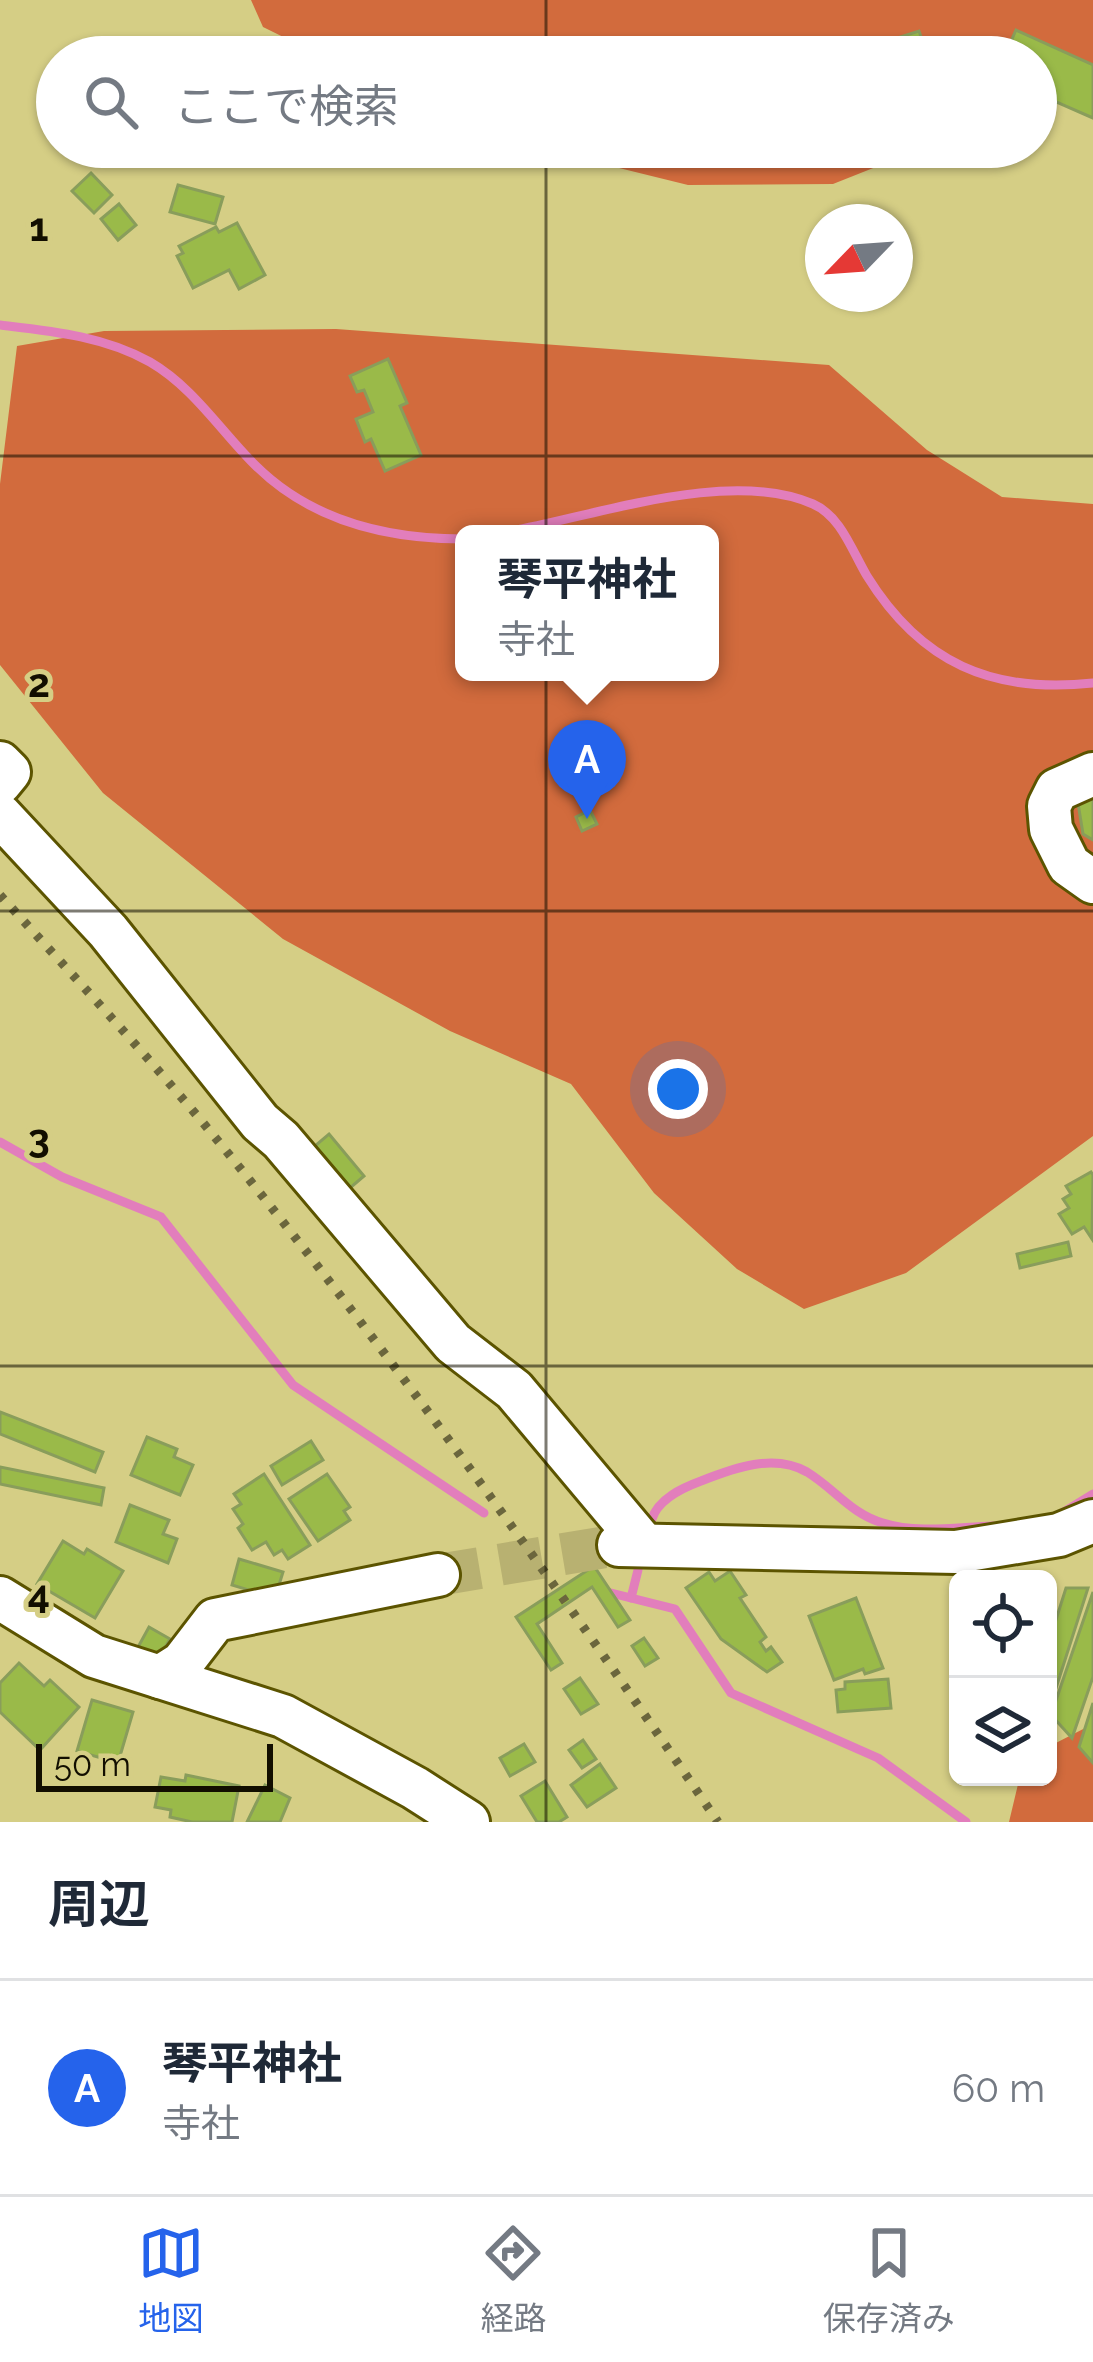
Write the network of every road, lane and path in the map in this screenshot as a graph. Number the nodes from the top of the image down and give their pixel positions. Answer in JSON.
{"nodes":[{"id":1,"x":0,"y":764,"type":"edge"},
{"id":2,"x":1093,"y":774,"type":"edge"},
{"id":3,"x":0,"y":783,"type":"edge"},
{"id":4,"x":0,"y":815,"type":"edge"},
{"id":5,"x":1093,"y":882,"type":"edge"},
{"id":6,"x":1093,"y":1521,"type":"edge"},
{"id":7,"x":439,"y":1575,"type":"tunnel mouth"},
{"id":8,"x":0,"y":1598,"type":"edge"},
{"id":9,"x":160,"y":1677,"type":"junction"},
{"id":10,"x":468,"y":1822,"type":"edge"}],
"edges":[{"from":1,"to":3,"type":"street"},
{"from":2,"to":5,"type":"street"},
{"from":4,"to":6,"type":"street"},
{"from":7,"to":9,"type":"street"},
{"from":8,"to":9,"type":"street"},
{"from":9,"to":10,"type":"street"}]}
